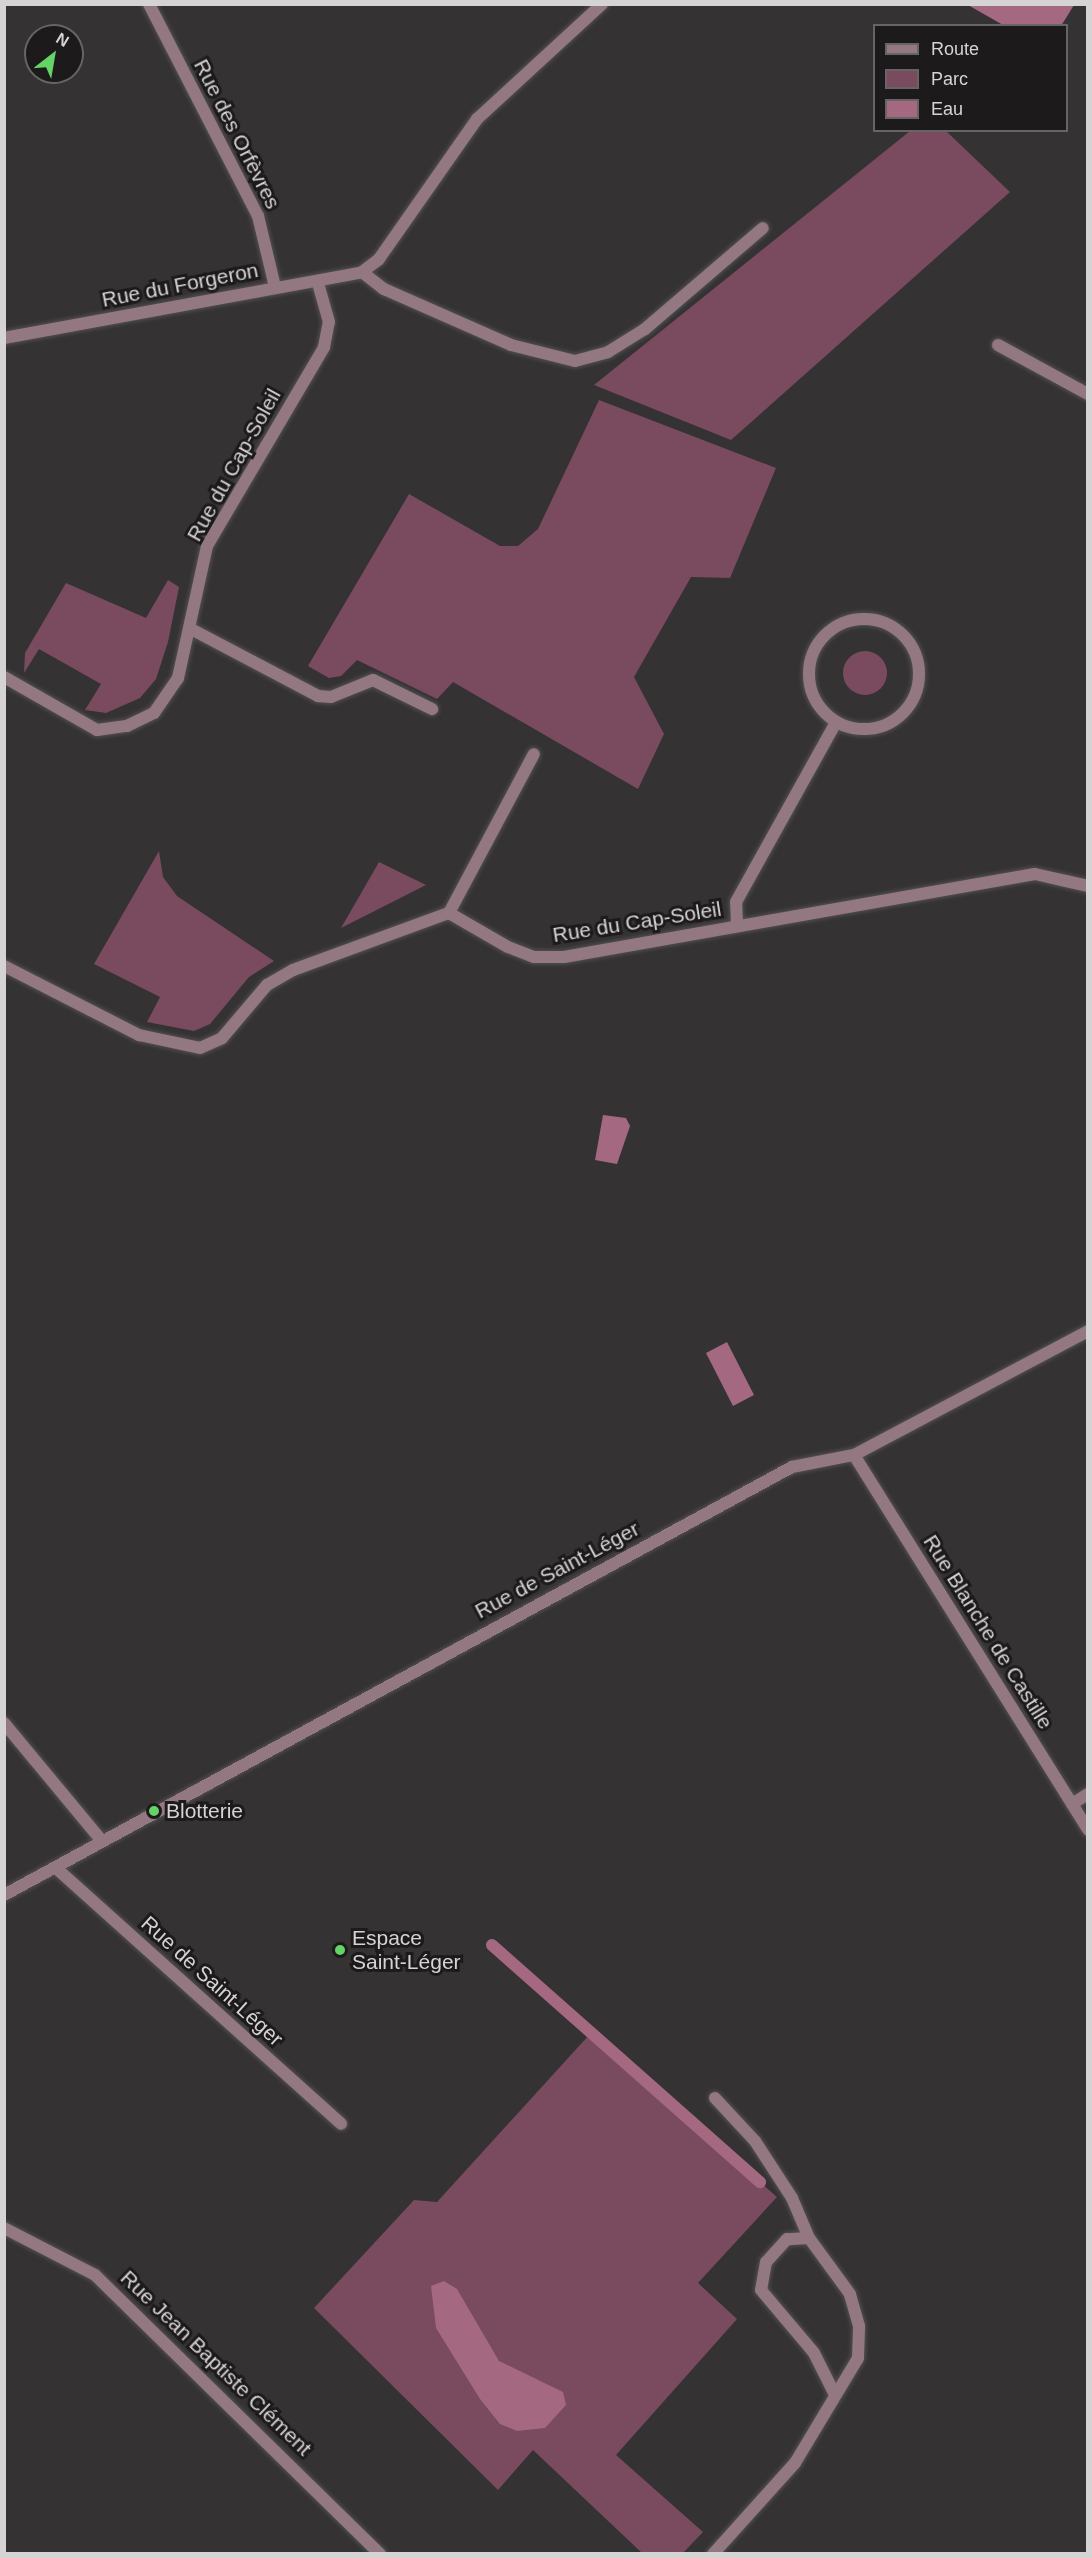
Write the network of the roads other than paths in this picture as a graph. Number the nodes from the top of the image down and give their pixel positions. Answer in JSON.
{"nodes":[{"id":1,"x":149,"y":4,"type":"edge"},
{"id":2,"x":602,"y":4,"type":"edge"},
{"id":3,"x":763,"y":228,"type":"dead end"},
{"id":4,"x":362,"y":272,"type":"junction"},
{"id":5,"x":318,"y":283,"type":"junction"},
{"id":6,"x":275,"y":287,"type":"junction"},
{"id":7,"x":4,"y":338,"type":"edge"},
{"id":8,"x":998,"y":345,"type":"dead end"},
{"id":9,"x":1088,"y":394,"type":"edge"},
{"id":10,"x":191,"y":629,"type":"junction"},
{"id":11,"x":4,"y":677,"type":"edge"},
{"id":12,"x":432,"y":709,"type":"dead end"},
{"id":13,"x":836,"y":722,"type":"junction"},
{"id":14,"x":534,"y":754,"type":"dead end"},
{"id":15,"x":1088,"y":886,"type":"edge"},
{"id":16,"x":449,"y":913,"type":"junction"},
{"id":17,"x":737,"y":926,"type":"junction"},
{"id":18,"x":4,"y":966,"type":"edge"},
{"id":19,"x":1088,"y":1331,"type":"edge"},
{"id":20,"x":854,"y":1455,"type":"junction"},
{"id":21,"x":4,"y":1723,"type":"edge"},
{"id":22,"x":1088,"y":1794,"type":"edge"},
{"id":23,"x":1072,"y":1804,"type":"junction"},
{"id":24,"x":1088,"y":1830,"type":"edge"},
{"id":25,"x":102,"y":1841,"type":"junction"},
{"id":26,"x":56,"y":1868,"type":"junction"},
{"id":27,"x":4,"y":1895,"type":"edge"},
{"id":28,"x":715,"y":2098,"type":"dead end"},
{"id":29,"x":341,"y":2124,"type":"dead end"},
{"id":30,"x":4,"y":2228,"type":"edge"},
{"id":31,"x":809,"y":2238,"type":"junction"},
{"id":32,"x":836,"y":2395,"type":"junction"},
{"id":33,"x":380,"y":2553,"type":"edge"},
{"id":34,"x":713,"y":2553,"type":"edge"}],
"edges":[{"from":1,"to":6,"type":"street","name":"Rue des Orfèvres"},
{"from":2,"to":4,"type":"street"},
{"from":3,"to":4,"type":"street"},
{"from":4,"to":5,"type":"street","name":"Rue du Forgeron"},
{"from":5,"to":6,"type":"street","name":"Rue du Forgeron"},
{"from":5,"to":10,"type":"street","name":"Rue du Cap-Soleil"},
{"from":6,"to":7,"type":"street","name":"Rue du Forgeron"},
{"from":8,"to":9,"type":"street"},
{"from":10,"to":11,"type":"street","name":"Rue du Cap-Soleil"},
{"from":10,"to":12,"type":"street"},
{"from":13,"to":13,"type":"street"},
{"from":13,"to":17,"type":"street"},
{"from":14,"to":16,"type":"street"},
{"from":15,"to":17,"type":"street","name":"Rue du Cap-Soleil"},
{"from":16,"to":17,"type":"street","name":"Rue du Cap-Soleil"},
{"from":16,"to":18,"type":"street"},
{"from":19,"to":20,"type":"street","name":"Rue de Saint-Léger"},
{"from":20,"to":23,"type":"street","name":"Rue Blanche de Castille"},
{"from":20,"to":25,"type":"street","name":"Rue de Saint-Léger"},
{"from":21,"to":25,"type":"street"},
{"from":22,"to":23,"type":"street"},
{"from":23,"to":24,"type":"street","name":"Rue Blanche de Castille"},
{"from":25,"to":26,"type":"street","name":"Rue de Saint-Léger"},
{"from":26,"to":27,"type":"street","name":"Rue de Saint-Léger"},
{"from":26,"to":29,"type":"street","name":"Rue de Saint-Léger"},
{"from":28,"to":31,"type":"street"},
{"from":30,"to":33,"type":"street","name":"Rue Jean Baptiste Clément"},
{"from":31,"to":32,"type":"street"},
{"from":31,"to":32,"type":"street"},
{"from":32,"to":34,"type":"street"}]}
